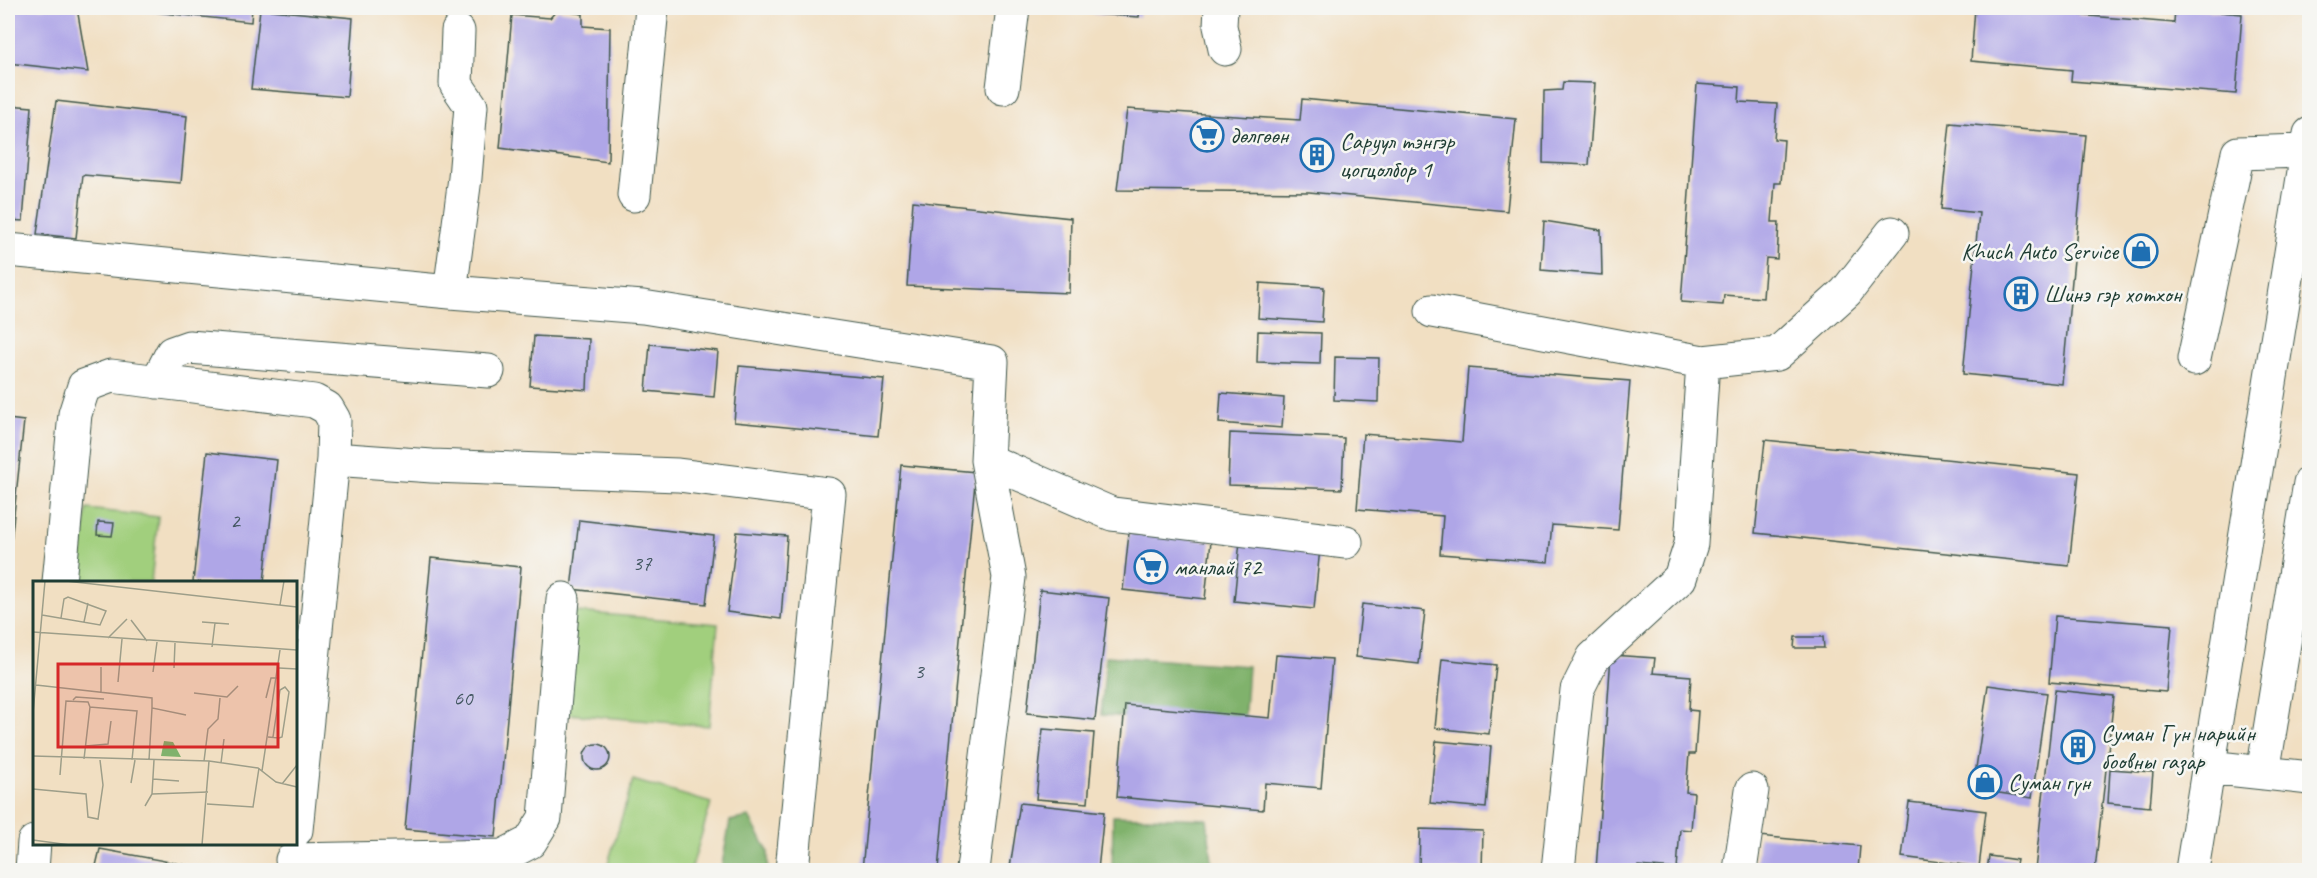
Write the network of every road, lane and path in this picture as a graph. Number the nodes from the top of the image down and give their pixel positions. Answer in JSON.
{"nodes":[{"id":1,"x":652,"y":8,"type":"edge"},
{"id":2,"x":1013,"y":8,"type":"edge"},
{"id":3,"x":1221,"y":8,"type":"edge"},
{"id":4,"x":458,"y":32,"type":"dead end"},
{"id":5,"x":1225,"y":49,"type":"dead end"},
{"id":6,"x":1003,"y":88,"type":"dead end"},
{"id":7,"x":2308,"y":142,"type":"edge"},
{"id":8,"x":634,"y":195,"type":"dead end"},
{"id":9,"x":1892,"y":233,"type":"dead end"},
{"id":10,"x":8,"y":250,"type":"edge"},
{"id":11,"x":450,"y":292,"type":"junction"},
{"id":12,"x":1432,"y":311,"type":"dead end"},
{"id":13,"x":2194,"y":359,"type":"dead end"},
{"id":14,"x":1703,"y":362,"type":"junction"},
{"id":15,"x":488,"y":371,"type":"dead end"},
{"id":16,"x":157,"y":382,"type":"junction"},
{"id":17,"x":333,"y":459,"type":"junction"},
{"id":18,"x":987,"y":460,"type":"junction"},
{"id":19,"x":2310,"y":483,"type":"edge"},
{"id":20,"x":1346,"y":542,"type":"dead end"},
{"id":21,"x":59,"y":581,"type":"edge"},
{"id":22,"x":563,"y":600,"type":"dead end"},
{"id":23,"x":2209,"y":767,"type":"junction"},
{"id":24,"x":2263,"y":772,"type":"junction"},
{"id":25,"x":2310,"y":778,"type":"edge"},
{"id":26,"x":1752,"y":790,"type":"dead end"},
{"id":27,"x":297,"y":812,"type":"edge"},
{"id":28,"x":34,"y":845,"type":"edge"},
{"id":29,"x":293,"y":851,"type":"edge"},
{"id":30,"x":32,"y":870,"type":"edge"},
{"id":31,"x":792,"y":870,"type":"edge"},
{"id":32,"x":973,"y":870,"type":"edge"},
{"id":33,"x":1558,"y":870,"type":"edge"},
{"id":34,"x":1740,"y":870,"type":"edge"},
{"id":35,"x":2192,"y":870,"type":"edge"}],
"edges":[{"from":1,"to":8,"type":"street"},
{"from":2,"to":6,"type":"street"},
{"from":3,"to":5,"type":"street"},
{"from":4,"to":11,"type":"street"},
{"from":7,"to":13,"type":"street"},
{"from":7,"to":23,"type":"street"},
{"from":9,"to":14,"type":"street"},
{"from":10,"to":11,"type":"street"},
{"from":11,"to":18,"type":"street"},
{"from":12,"to":14,"type":"street"},
{"from":14,"to":33,"type":"street"},
{"from":15,"to":16,"type":"street"},
{"from":16,"to":17,"type":"street"},
{"from":16,"to":21,"type":"street"},
{"from":17,"to":27,"type":"street"},
{"from":17,"to":31,"type":"street"},
{"from":18,"to":20,"type":"street"},
{"from":18,"to":32,"type":"street"},
{"from":19,"to":24,"type":"street"},
{"from":22,"to":29,"type":"street"},
{"from":23,"to":24,"type":"street"},
{"from":23,"to":35,"type":"street"},
{"from":24,"to":25,"type":"street"},
{"from":26,"to":34,"type":"street"},
{"from":28,"to":30,"type":"street"}]}
